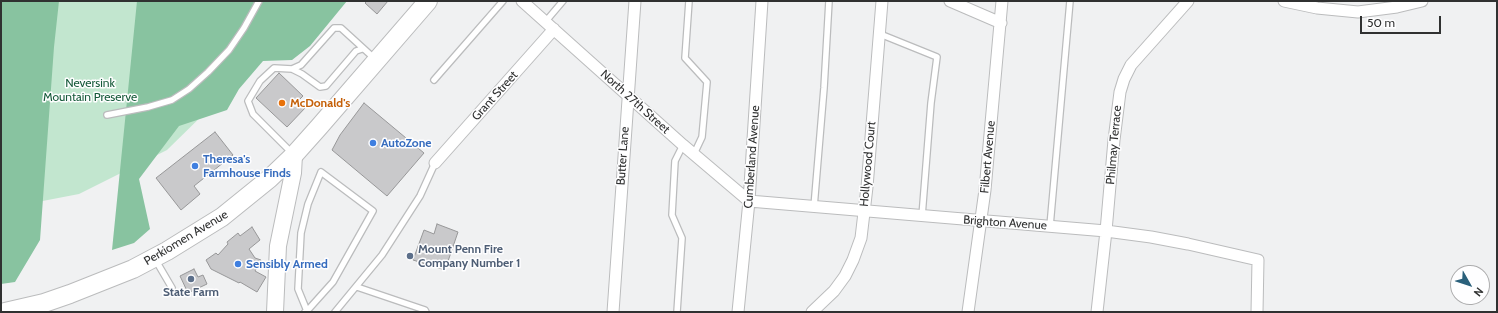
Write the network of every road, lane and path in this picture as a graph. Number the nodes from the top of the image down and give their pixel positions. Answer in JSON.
{"nodes":[{"id":1,"x":259,"y":1,"type":"edge"},
{"id":2,"x":428,"y":1,"type":"edge"},
{"id":3,"x":503,"y":1,"type":"edge"},
{"id":4,"x":522,"y":1,"type":"edge"},
{"id":5,"x":563,"y":1,"type":"edge"},
{"id":6,"x":635,"y":1,"type":"edge"},
{"id":7,"x":689,"y":1,"type":"edge"},
{"id":8,"x":762,"y":1,"type":"edge"},
{"id":9,"x":829,"y":1,"type":"edge"},
{"id":10,"x":882,"y":1,"type":"edge"},
{"id":11,"x":950,"y":1,"type":"edge"},
{"id":12,"x":1002,"y":1,"type":"edge"},
{"id":13,"x":1070,"y":1,"type":"edge"},
{"id":14,"x":1188,"y":1,"type":"edge"},
{"id":15,"x":1284,"y":1,"type":"edge"},
{"id":16,"x":1422,"y":1,"type":"edge"},
{"id":17,"x":1001,"y":22,"type":"junction"},
{"id":18,"x":550,"y":25,"type":"junction"},
{"id":19,"x":880,"y":34,"type":"junction"},
{"id":20,"x":362,"y":49,"type":"junction"},
{"id":21,"x":377,"y":60,"type":"junction"},
{"id":22,"x":292,"y":69,"type":"junction"},
{"id":23,"x":434,"y":80,"type":"dead end"},
{"id":24,"x":628,"y":96,"type":"junction"},
{"id":25,"x":107,"y":115,"type":"dead end"},
{"id":26,"x":683,"y":145,"type":"junction"},
{"id":27,"x":694,"y":154,"type":"junction"},
{"id":28,"x":294,"y":155,"type":"junction"},
{"id":29,"x":435,"y":163,"type":"joint"},
{"id":30,"x":749,"y":201,"type":"junction"},
{"id":31,"x":814,"y":207,"type":"junction"},
{"id":32,"x":864,"y":212,"type":"junction"},
{"id":33,"x":922,"y":217,"type":"junction"},
{"id":34,"x":981,"y":221,"type":"junction"},
{"id":35,"x":1050,"y":226,"type":"junction"},
{"id":36,"x":1106,"y":231,"type":"junction"},
{"id":37,"x":155,"y":258,"type":"junction"},
{"id":38,"x":357,"y":287,"type":"junction"},
{"id":39,"x":172,"y":288,"type":"dead end"},
{"id":40,"x":5,"y":312,"type":"edge"},
{"id":41,"x":275,"y":312,"type":"edge"},
{"id":42,"x":306,"y":312,"type":"edge"},
{"id":43,"x":335,"y":312,"type":"edge"},
{"id":44,"x":426,"y":312,"type":"edge"},
{"id":45,"x":613,"y":312,"type":"edge"},
{"id":46,"x":677,"y":312,"type":"edge"},
{"id":47,"x":738,"y":312,"type":"edge"},
{"id":48,"x":812,"y":312,"type":"edge"},
{"id":49,"x":968,"y":312,"type":"edge"},
{"id":50,"x":1097,"y":312,"type":"edge"},
{"id":51,"x":1257,"y":312,"type":"edge"}],
"edges":[{"from":1,"to":25,"type":"lane"},
{"from":2,"to":21,"type":"main road","name":"Perkiomen Avenue"},
{"from":3,"to":23,"type":"lane"},
{"from":4,"to":18,"type":"street","name":"North 27th Street"},
{"from":5,"to":18,"type":"lane"},
{"from":6,"to":24,"type":"street","name":"Butter Lane"},
{"from":7,"to":27,"type":"lane"},
{"from":8,"to":30,"type":"street","name":"Cumberland Avenue"},
{"from":9,"to":31,"type":"lane"},
{"from":10,"to":19,"type":"street","name":"Hollywood Court"},
{"from":11,"to":17,"type":"street"},
{"from":12,"to":17,"type":"street","name":"Filbert Avenue"},
{"from":13,"to":35,"type":"lane"},
{"from":14,"to":36,"type":"street","name":"Philmay Terrace"},
{"from":15,"to":16,"type":"street"},
{"from":17,"to":34,"type":"street","name":"Filbert Avenue"},
{"from":18,"to":24,"type":"street","name":"North 27th Street"},
{"from":18,"to":29,"type":"street","name":"Grant Street"},
{"from":19,"to":32,"type":"street","name":"Hollywood Court"},
{"from":19,"to":33,"type":"lane"},
{"from":20,"to":21,"type":"lane"},
{"from":20,"to":22,"type":"lane"},
{"from":20,"to":22,"type":"lane"},
{"from":21,"to":28,"type":"main road","name":"Perkiomen Avenue"},
{"from":22,"to":28,"type":"lane"},
{"from":24,"to":26,"type":"street","name":"North 27th Street"},
{"from":24,"to":45,"type":"street","name":"Butter Lane"},
{"from":26,"to":27,"type":"street","name":"North 27th Street"},
{"from":26,"to":46,"type":"lane"},
{"from":27,"to":30,"type":"street","name":"North 27th Street"},
{"from":28,"to":37,"type":"main road","name":"Perkiomen Avenue"},
{"from":28,"to":41,"type":"main road"},
{"from":29,"to":38,"type":"lane"},
{"from":30,"to":31,"type":"street","name":"Brighton Avenue"},
{"from":30,"to":47,"type":"street","name":"Cumberland Avenue"},
{"from":31,"to":32,"type":"street","name":"Brighton Avenue"},
{"from":32,"to":33,"type":"street","name":"Brighton Avenue"},
{"from":32,"to":48,"type":"street","name":"Hollywood Court"},
{"from":33,"to":34,"type":"street","name":"Brighton Avenue"},
{"from":34,"to":35,"type":"street","name":"Brighton Avenue"},
{"from":34,"to":49,"type":"street","name":"Filbert Avenue"},
{"from":35,"to":36,"type":"street","name":"Brighton Avenue"},
{"from":36,"to":50,"type":"street","name":"Philmay Terrace"},
{"from":36,"to":51,"type":"street","name":"Brighton Avenue"},
{"from":37,"to":39,"type":"lane"},
{"from":37,"to":40,"type":"main road","name":"Perkiomen Avenue"},
{"from":38,"to":43,"type":"lane"},
{"from":38,"to":44,"type":"lane"},
{"from":42,"to":42,"type":"lane"}]}
